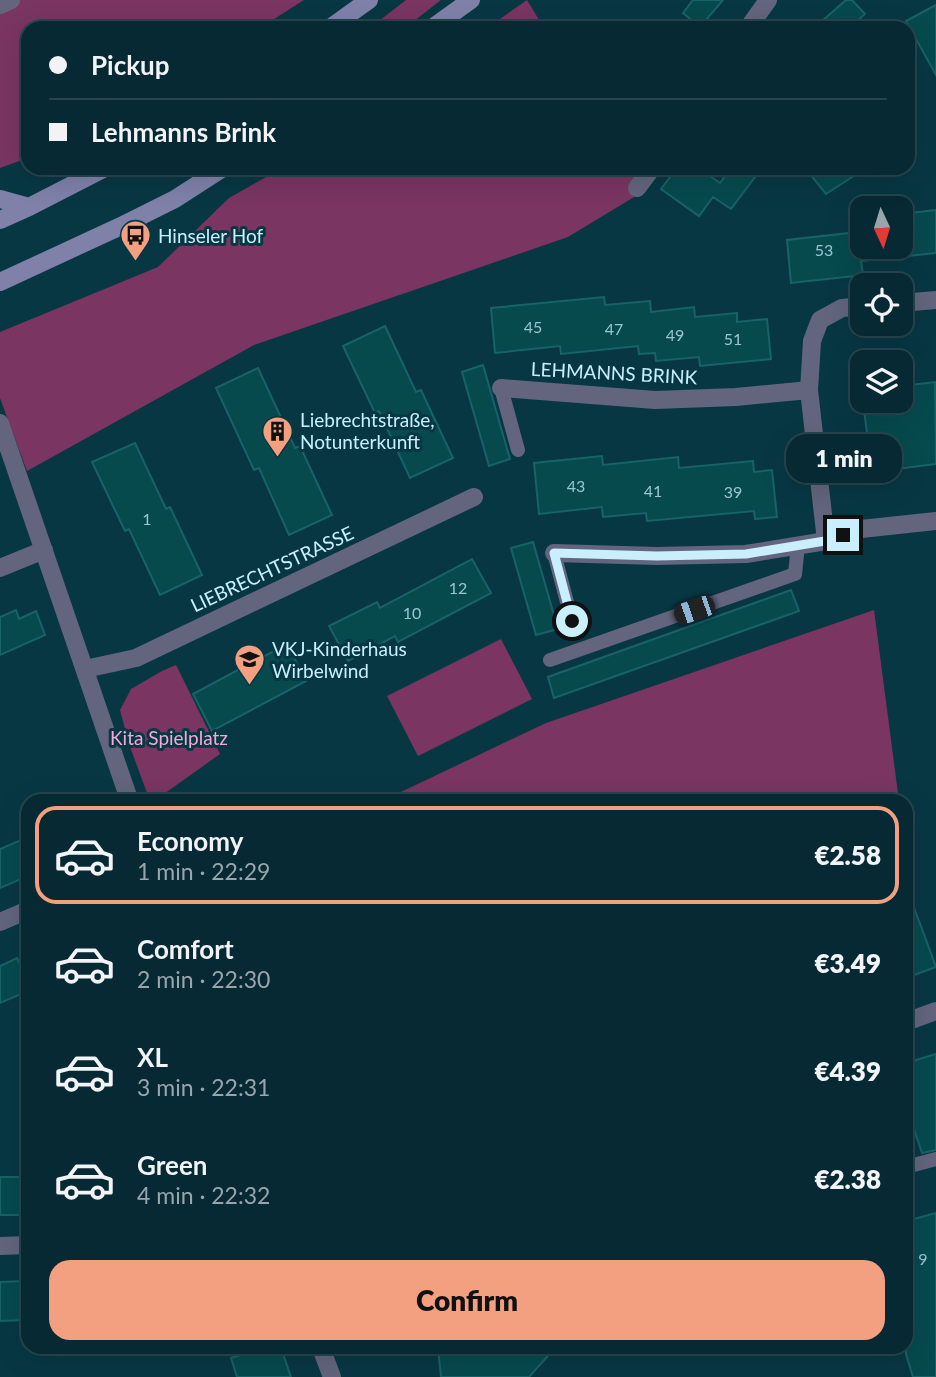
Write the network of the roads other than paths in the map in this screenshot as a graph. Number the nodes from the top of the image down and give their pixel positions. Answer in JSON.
{"nodes":[{"id":1,"x":11,"y":0,"type":"edge"},
{"id":2,"x":369,"y":0,"type":"edge"},
{"id":3,"x":471,"y":0,"type":"edge"},
{"id":4,"x":768,"y":0,"type":"edge"},
{"id":5,"x":0,"y":5,"type":"edge"},
{"id":6,"x":340,"y":21,"type":"edge"},
{"id":7,"x":442,"y":21,"type":"edge"},
{"id":8,"x":752,"y":21,"type":"edge"},
{"id":9,"x":91,"y":175,"type":"edge"},
{"id":10,"x":212,"y":175,"type":"edge"},
{"id":11,"x":647,"y":175,"type":"edge"},
{"id":12,"x":637,"y":188,"type":"dead end"},
{"id":13,"x":0,"y":199,"type":"edge"},
{"id":14,"x":29,"y":207,"type":"junction"},
{"id":15,"x":0,"y":220,"type":"edge"},
{"id":16,"x":0,"y":282,"type":"edge"},
{"id":17,"x":936,"y":300,"type":"edge"},
{"id":18,"x":913,"y":302,"type":"edge"},
{"id":19,"x":850,"y":307,"type":"edge"},
{"id":20,"x":500,"y":388,"type":"joint"},
{"id":21,"x":809,"y":390,"type":"junction"},
{"id":22,"x":0,"y":423,"type":"edge"},
{"id":23,"x":519,"y":450,"type":"dead end"},
{"id":24,"x":474,"y":497,"type":"dead end"},
{"id":25,"x":936,"y":521,"type":"edge"},
{"id":26,"x":825,"y":541,"type":"junction"},
{"id":27,"x":798,"y":545,"type":"junction"},
{"id":28,"x":44,"y":550,"type":"junction"},
{"id":29,"x":554,"y":553,"type":"joint"},
{"id":30,"x":0,"y":568,"type":"edge"},
{"id":31,"x":572,"y":621,"type":"dead end"},
{"id":32,"x":550,"y":660,"type":"dead end"},
{"id":33,"x":85,"y":669,"type":"junction"},
{"id":34,"x":127,"y":794,"type":"edge"},
{"id":35,"x":21,"y":913,"type":"edge"},
{"id":36,"x":0,"y":922,"type":"edge"},
{"id":37,"x":936,"y":1011,"type":"edge"},
{"id":38,"x":913,"y":1019,"type":"edge"},
{"id":39,"x":936,"y":1159,"type":"edge"},
{"id":40,"x":913,"y":1165,"type":"edge"},
{"id":41,"x":0,"y":1245,"type":"edge"},
{"id":42,"x":21,"y":1245,"type":"edge"},
{"id":43,"x":323,"y":1354,"type":"edge"},
{"id":44,"x":332,"y":1377,"type":"edge"}],
"edges":[{"from":1,"to":5,"type":"street"},
{"from":2,"to":6,"type":"main road"},
{"from":3,"to":7,"type":"main road"},
{"from":4,"to":8,"type":"street"},
{"from":9,"to":14,"type":"main road"},
{"from":10,"to":16,"type":"main road"},
{"from":11,"to":12,"type":"street"},
{"from":13,"to":14,"type":"main road"},
{"from":14,"to":15,"type":"main road"},
{"from":17,"to":18,"type":"street"},
{"from":19,"to":21,"type":"street"},
{"from":20,"to":21,"type":"street","name":"LEHMANNS BRINK"},
{"from":20,"to":23,"type":"lane"},
{"from":21,"to":26,"type":"street"},
{"from":22,"to":28,"type":"street"},
{"from":24,"to":33,"type":"street","name":"LIEBRECHTSTRASSE"},
{"from":25,"to":26,"type":"street"},
{"from":26,"to":27,"type":"street"},
{"from":27,"to":29,"type":"street"},
{"from":27,"to":32,"type":"lane"},
{"from":28,"to":30,"type":"street"},
{"from":28,"to":33,"type":"street"},
{"from":29,"to":31,"type":"lane"},
{"from":33,"to":34,"type":"street"},
{"from":35,"to":36,"type":"street"},
{"from":37,"to":38,"type":"street"},
{"from":39,"to":40,"type":"lane"},
{"from":41,"to":42,"type":"street"},
{"from":43,"to":44,"type":"street"}]}
